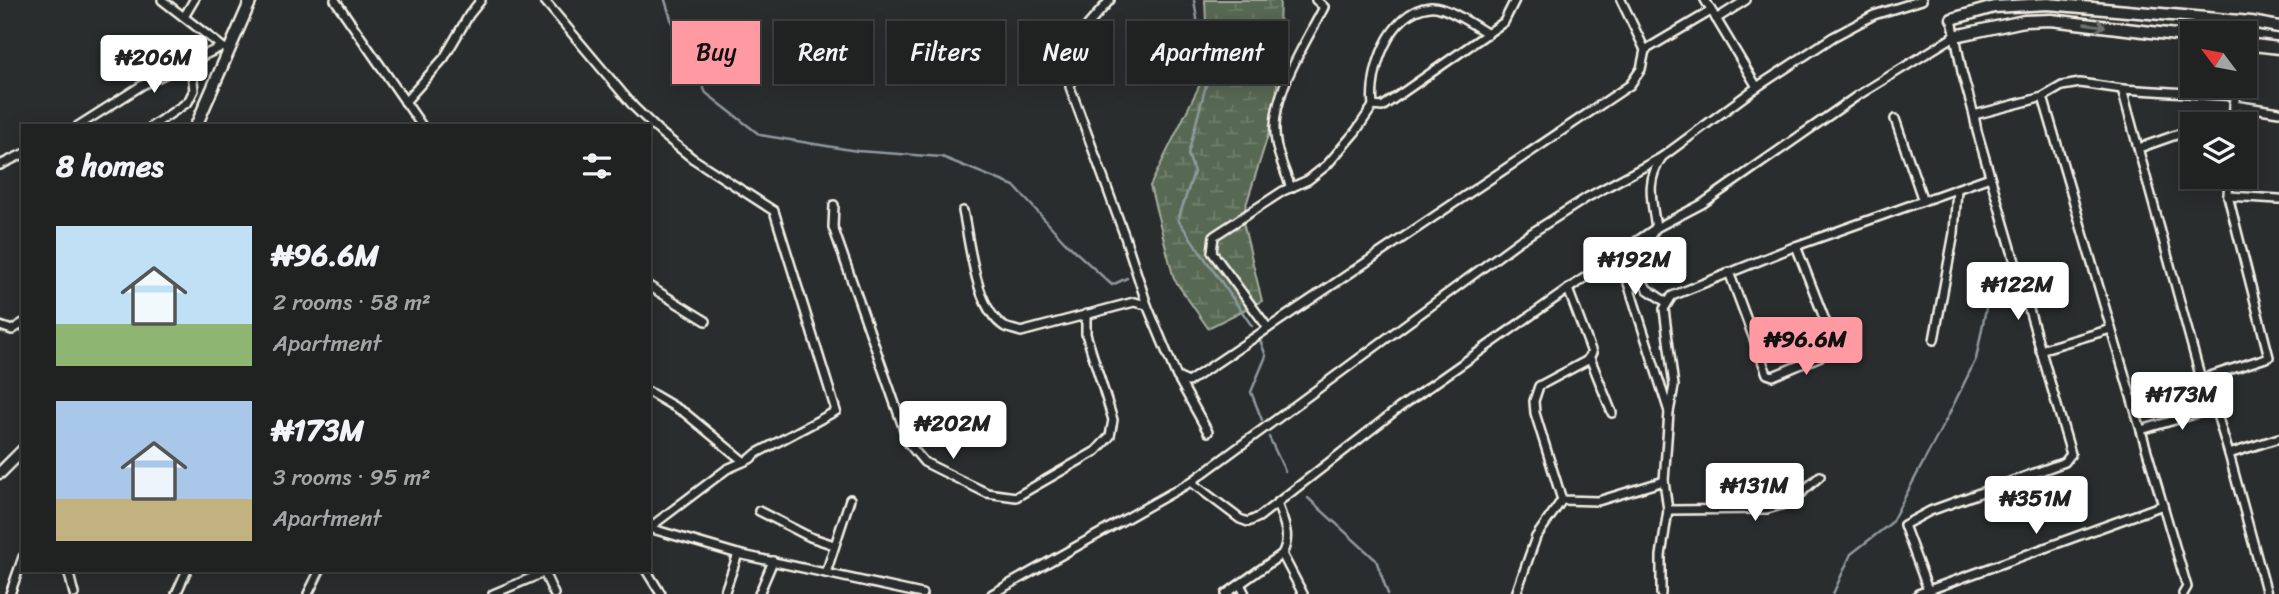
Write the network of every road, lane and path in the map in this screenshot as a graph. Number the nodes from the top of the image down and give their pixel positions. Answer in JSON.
{"nodes":[{"id":1,"x":162,"y":0,"type":"edge"},
{"id":2,"x":194,"y":0,"type":"edge"},
{"id":3,"x":251,"y":0,"type":"edge"},
{"id":4,"x":335,"y":0,"type":"edge"},
{"id":5,"x":481,"y":0,"type":"edge"},
{"id":6,"x":544,"y":0,"type":"edge"},
{"id":7,"x":1110,"y":0,"type":"edge"},
{"id":8,"x":1316,"y":0,"type":"edge"},
{"id":9,"x":1515,"y":0,"type":"edge"},
{"id":10,"x":1620,"y":0,"type":"edge"},
{"id":11,"x":1705,"y":0,"type":"edge"},
{"id":12,"x":1746,"y":0,"type":"edge"},
{"id":13,"x":1922,"y":0,"type":"edge"},
{"id":14,"x":1711,"y":10,"type":"junction"},
{"id":15,"x":184,"y":18,"type":"junction"},
{"id":16,"x":1716,"y":19,"type":"junction"},
{"id":17,"x":1952,"y":19,"type":"joint"},
{"id":18,"x":2240,"y":21,"type":"edge"},
{"id":19,"x":2258,"y":23,"type":"edge"},
{"id":20,"x":2279,"y":27,"type":"edge"},
{"id":21,"x":1489,"y":34,"type":"junction"},
{"id":22,"x":2180,"y":35,"type":"edge"},
{"id":23,"x":1955,"y":36,"type":"junction"},
{"id":24,"x":2258,"y":48,"type":"edge"},
{"id":25,"x":2279,"y":48,"type":"edge"},
{"id":26,"x":225,"y":49,"type":"junction"},
{"id":27,"x":1645,"y":50,"type":"junction"},
{"id":28,"x":187,"y":65,"type":"junction"},
{"id":29,"x":1757,"y":88,"type":"junction"},
{"id":30,"x":2122,"y":89,"type":"junction"},
{"id":31,"x":2043,"y":97,"type":"junction"},
{"id":32,"x":2236,"y":98,"type":"edge"},
{"id":33,"x":2235,"y":101,"type":"junction"},
{"id":34,"x":405,"y":102,"type":"junction"},
{"id":35,"x":1373,"y":106,"type":"junction"},
{"id":36,"x":2234,"y":112,"type":"edge"},
{"id":37,"x":2279,"y":112,"type":"edge"},
{"id":38,"x":1974,"y":115,"type":"junction"},
{"id":39,"x":1895,"y":119,"type":"dead end"},
{"id":40,"x":648,"y":120,"type":"junction"},
{"id":41,"x":81,"y":124,"type":"edge"},
{"id":42,"x":155,"y":124,"type":"edge"},
{"id":43,"x":197,"y":124,"type":"edge"},
{"id":44,"x":421,"y":124,"type":"edge"},
{"id":45,"x":641,"y":124,"type":"edge"},
{"id":46,"x":2180,"y":134,"type":"edge"},
{"id":47,"x":2139,"y":148,"type":"junction"},
{"id":48,"x":21,"y":155,"type":"edge"},
{"id":49,"x":1662,"y":157,"type":"junction"},
{"id":50,"x":0,"y":165,"type":"edge"},
{"id":51,"x":1990,"y":177,"type":"junction"},
{"id":52,"x":1291,"y":188,"type":"junction"},
{"id":53,"x":1957,"y":189,"type":"junction"},
{"id":54,"x":2228,"y":189,"type":"edge"},
{"id":55,"x":2228,"y":196,"type":"junction"},
{"id":56,"x":2279,"y":199,"type":"edge"},
{"id":57,"x":1923,"y":201,"type":"junction"},
{"id":58,"x":834,"y":205,"type":"dead end"},
{"id":59,"x":963,"y":211,"type":"dead end"},
{"id":60,"x":1656,"y":228,"type":"junction"},
{"id":61,"x":1796,"y":246,"type":"junction"},
{"id":62,"x":1633,"y":263,"type":"junction"},
{"id":63,"x":1729,"y":272,"type":"junction"},
{"id":64,"x":651,"y":287,"type":"edge"},
{"id":65,"x":1568,"y":289,"type":"junction"},
{"id":66,"x":1666,"y":302,"type":"junction"},
{"id":67,"x":1147,"y":305,"type":"junction"},
{"id":68,"x":1086,"y":314,"type":"junction"},
{"id":69,"x":706,"y":321,"type":"dead end"},
{"id":70,"x":21,"y":324,"type":"edge"},
{"id":71,"x":0,"y":326,"type":"edge"},
{"id":72,"x":1268,"y":328,"type":"junction"},
{"id":73,"x":2112,"y":329,"type":"junction"},
{"id":74,"x":1934,"y":340,"type":"dead end"},
{"id":75,"x":2040,"y":350,"type":"junction"},
{"id":76,"x":2279,"y":355,"type":"edge"},
{"id":77,"x":2269,"y":357,"type":"junction"},
{"id":78,"x":1590,"y":358,"type":"junction"},
{"id":79,"x":1177,"y":377,"type":"junction"},
{"id":80,"x":2201,"y":379,"type":"junction"},
{"id":81,"x":651,"y":393,"type":"edge"},
{"id":82,"x":2215,"y":408,"type":"junction"},
{"id":83,"x":1669,"y":412,"type":"junction"},
{"id":84,"x":1612,"y":413,"type":"dead end"},
{"id":85,"x":2141,"y":430,"type":"junction"},
{"id":86,"x":1208,"y":432,"type":"dead end"},
{"id":87,"x":2279,"y":438,"type":"edge"},
{"id":88,"x":21,"y":452,"type":"edge"},
{"id":89,"x":2229,"y":454,"type":"junction"},
{"id":90,"x":742,"y":460,"type":"junction"},
{"id":91,"x":0,"y":473,"type":"edge"},
{"id":92,"x":1820,"y":476,"type":"dead end"},
{"id":93,"x":1664,"y":481,"type":"junction"},
{"id":94,"x":1191,"y":482,"type":"junction"},
{"id":95,"x":850,"y":499,"type":"dead end"},
{"id":96,"x":1562,"y":500,"type":"junction"},
{"id":97,"x":1277,"y":503,"type":"junction"},
{"id":98,"x":2163,"y":505,"type":"junction"},
{"id":99,"x":759,"y":510,"type":"dead end"},
{"id":100,"x":1668,"y":510,"type":"junction"},
{"id":101,"x":651,"y":526,"type":"edge"},
{"id":102,"x":651,"y":529,"type":"edge"},
{"id":103,"x":834,"y":545,"type":"junction"},
{"id":104,"x":738,"y":554,"type":"junction"},
{"id":105,"x":1282,"y":554,"type":"junction"},
{"id":106,"x":773,"y":561,"type":"junction"},
{"id":107,"x":21,"y":563,"type":"edge"},
{"id":108,"x":68,"y":572,"type":"edge"},
{"id":109,"x":186,"y":572,"type":"edge"},
{"id":110,"x":319,"y":572,"type":"edge"},
{"id":111,"x":544,"y":572,"type":"edge"},
{"id":112,"x":546,"y":572,"type":"edge"},
{"id":113,"x":647,"y":572,"type":"edge"},
{"id":114,"x":826,"y":573,"type":"junction"},
{"id":115,"x":1240,"y":584,"type":"junction"},
{"id":116,"x":1928,"y":590,"type":"junction"},
{"id":117,"x":2186,"y":592,"type":"edge"},
{"id":118,"x":10,"y":594,"type":"edge"},
{"id":119,"x":74,"y":594,"type":"edge"},
{"id":120,"x":176,"y":594,"type":"edge"},
{"id":121,"x":308,"y":594,"type":"edge"},
{"id":122,"x":493,"y":594,"type":"edge"},
{"id":123,"x":554,"y":594,"type":"edge"},
{"id":124,"x":661,"y":594,"type":"edge"},
{"id":125,"x":724,"y":594,"type":"edge"},
{"id":126,"x":760,"y":594,"type":"edge"},
{"id":127,"x":922,"y":594,"type":"edge"},
{"id":128,"x":992,"y":594,"type":"edge"},
{"id":129,"x":1226,"y":594,"type":"edge"},
{"id":130,"x":1245,"y":594,"type":"edge"},
{"id":131,"x":1303,"y":594,"type":"edge"},
{"id":132,"x":1516,"y":594,"type":"edge"},
{"id":133,"x":1661,"y":594,"type":"edge"},
{"id":134,"x":1918,"y":594,"type":"edge"},
{"id":135,"x":2267,"y":594,"type":"edge"}],
"edges":[{"from":1,"to":15,"type":"street"},
{"from":2,"to":15,"type":"street"},
{"from":3,"to":26,"type":"street"},
{"from":4,"to":34,"type":"street"},
{"from":5,"to":34,"type":"street"},
{"from":6,"to":40,"type":"street"},
{"from":7,"to":67,"type":"street"},
{"from":8,"to":52,"type":"street"},
{"from":9,"to":21,"type":"street"},
{"from":10,"to":27,"type":"street"},
{"from":11,"to":14,"type":"street"},
{"from":12,"to":16,"type":"street"},
{"from":13,"to":29,"type":"street"},
{"from":14,"to":16,"type":"street"},
{"from":14,"to":27,"type":"street"},
{"from":15,"to":26,"type":"street"},
{"from":16,"to":29,"type":"street"},
{"from":17,"to":18,"type":"street"},
{"from":17,"to":23,"type":"street"},
{"from":19,"to":20,"type":"street"},
{"from":21,"to":35,"type":"street"},
{"from":21,"to":35,"type":"street"},
{"from":23,"to":22,"type":"street","one_way":true},
{"from":23,"to":38,"type":"street"},
{"from":23,"to":60,"type":"street"},
{"from":24,"to":25,"type":"street"},
{"from":26,"to":28,"type":"street"},
{"from":26,"to":43,"type":"street"},
{"from":27,"to":72,"type":"street"},
{"from":28,"to":41,"type":"street"},
{"from":28,"to":42,"type":"street"},
{"from":29,"to":49,"type":"street"},
{"from":30,"to":31,"type":"street"},
{"from":30,"to":33,"type":"street"},
{"from":30,"to":47,"type":"street"},
{"from":31,"to":38,"type":"street"},
{"from":31,"to":73,"type":"street"},
{"from":32,"to":33,"type":"street"},
{"from":33,"to":36,"type":"street"},
{"from":33,"to":37,"type":"street"},
{"from":34,"to":44,"type":"street"},
{"from":35,"to":52,"type":"street"},
{"from":38,"to":51,"type":"street"},
{"from":39,"to":57,"type":"street"},
{"from":40,"to":45,"type":"street"},
{"from":40,"to":90,"type":"street"},
{"from":46,"to":47,"type":"street"},
{"from":47,"to":80,"type":"street"},
{"from":48,"to":50,"type":"street"},
{"from":49,"to":60,"type":"street"},
{"from":49,"to":94,"type":"street"},
{"from":51,"to":53,"type":"street"},
{"from":51,"to":75,"type":"street"},
{"from":52,"to":72,"type":"street"},
{"from":53,"to":57,"type":"street"},
{"from":53,"to":74,"type":"street"},
{"from":54,"to":55,"type":"street"},
{"from":55,"to":56,"type":"street"},
{"from":55,"to":77,"type":"street"},
{"from":57,"to":61,"type":"street"},
{"from":58,"to":68,"type":"street"},
{"from":59,"to":68,"type":"street"},
{"from":60,"to":62,"type":"street"},
{"from":60,"to":65,"type":"street"},
{"from":61,"to":63,"type":"street"},
{"from":61,"to":63,"type":"street"},
{"from":62,"to":66,"type":"street"},
{"from":62,"to":83,"type":"street"},
{"from":63,"to":66,"type":"street"},
{"from":64,"to":69,"type":"street"},
{"from":65,"to":78,"type":"street"},
{"from":65,"to":97,"type":"street"},
{"from":66,"to":83,"type":"street"},
{"from":67,"to":68,"type":"street"},
{"from":67,"to":79,"type":"street"},
{"from":70,"to":71,"type":"street"},
{"from":72,"to":79,"type":"street"},
{"from":73,"to":75,"type":"street"},
{"from":73,"to":85,"type":"street"},
{"from":75,"to":116,"type":"street"},
{"from":76,"to":77,"type":"street"},
{"from":77,"to":80,"type":"street"},
{"from":78,"to":84,"type":"street"},
{"from":78,"to":96,"type":"street"},
{"from":79,"to":86,"type":"street"},
{"from":80,"to":82,"type":"street"},
{"from":81,"to":90,"type":"street"},
{"from":82,"to":85,"type":"street"},
{"from":82,"to":89,"type":"street"},
{"from":83,"to":93,"type":"street"},
{"from":85,"to":98,"type":"street"},
{"from":87,"to":89,"type":"street"},
{"from":88,"to":91,"type":"street"},
{"from":89,"to":135,"type":"street"},
{"from":90,"to":101,"type":"street"},
{"from":92,"to":100,"type":"street"},
{"from":93,"to":96,"type":"street"},
{"from":93,"to":100,"type":"street"},
{"from":94,"to":97,"type":"street"},
{"from":94,"to":128,"type":"street"},
{"from":95,"to":103,"type":"street"},
{"from":96,"to":132,"type":"street"},
{"from":97,"to":105,"type":"street"},
{"from":98,"to":116,"type":"street"},
{"from":98,"to":117,"type":"street"},
{"from":99,"to":103,"type":"street"},
{"from":100,"to":133,"type":"street"},
{"from":102,"to":104,"type":"street"},
{"from":103,"to":114,"type":"street"},
{"from":104,"to":106,"type":"street"},
{"from":104,"to":125,"type":"street"},
{"from":105,"to":115,"type":"street"},
{"from":105,"to":131,"type":"street"},
{"from":106,"to":114,"type":"street"},
{"from":106,"to":126,"type":"street"},
{"from":107,"to":118,"type":"street"},
{"from":108,"to":119,"type":"street"},
{"from":109,"to":120,"type":"street"},
{"from":110,"to":121,"type":"street"},
{"from":111,"to":122,"type":"street"},
{"from":112,"to":123,"type":"street"},
{"from":113,"to":124,"type":"street"},
{"from":114,"to":127,"type":"street"},
{"from":115,"to":129,"type":"street"},
{"from":115,"to":130,"type":"street"},
{"from":116,"to":134,"type":"street"}]}
